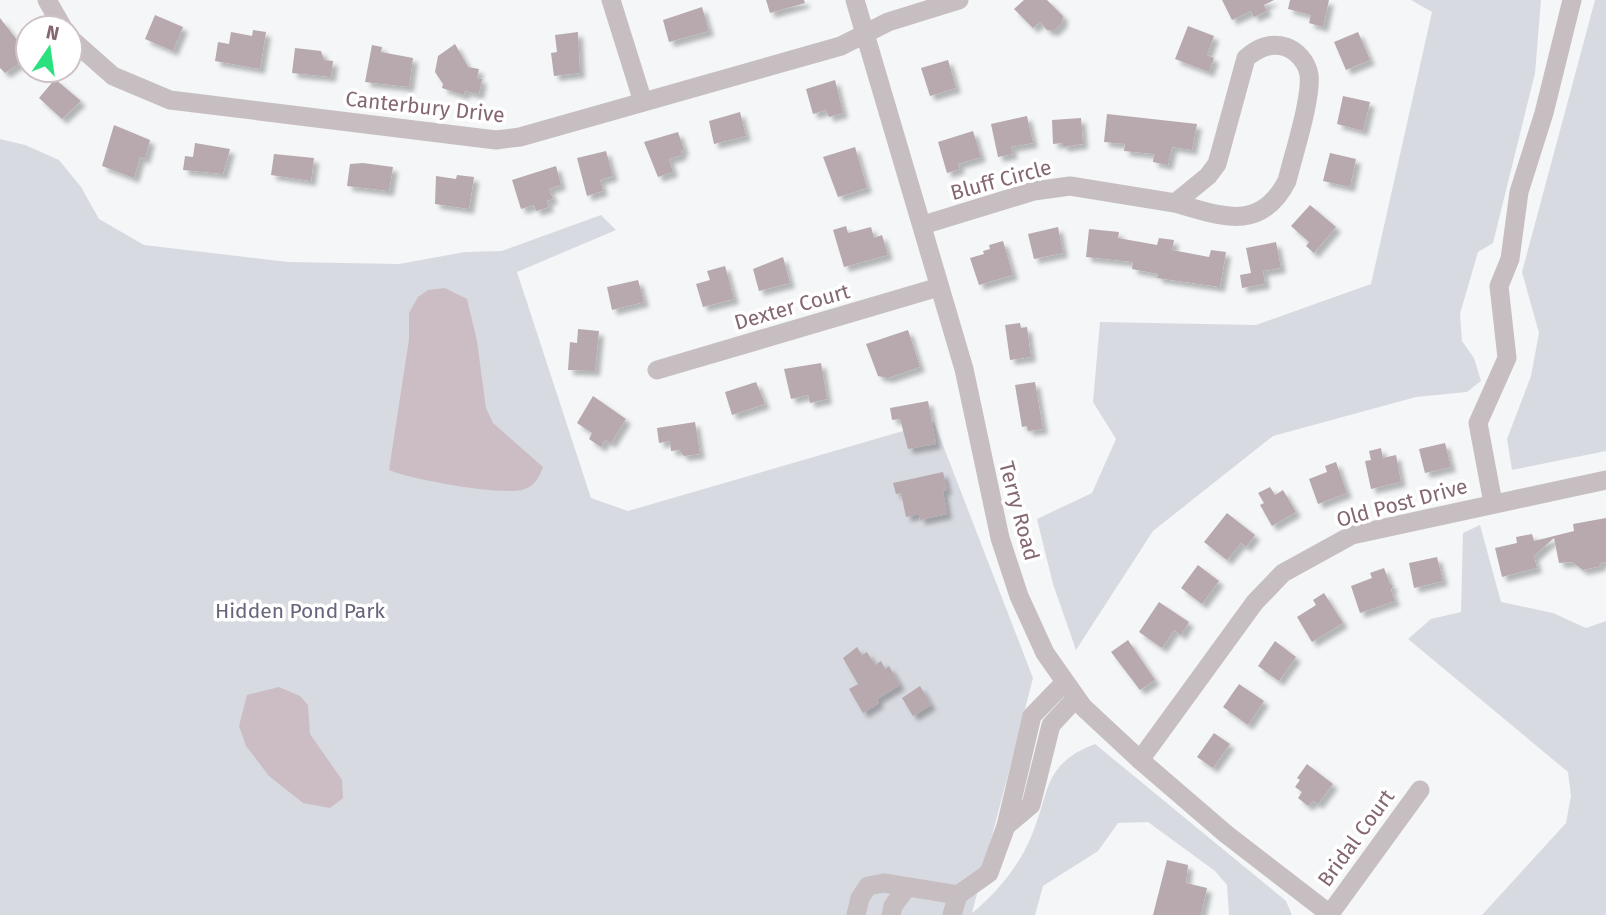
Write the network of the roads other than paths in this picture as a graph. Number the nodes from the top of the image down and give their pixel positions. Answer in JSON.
{"nodes":[{"id":1,"x":611,"y":0,"type":"edge"},
{"id":2,"x":855,"y":0,"type":"edge"},
{"id":3,"x":959,"y":0,"type":"edge"},
{"id":4,"x":1572,"y":0,"type":"edge"},
{"id":5,"x":865,"y":33,"type":"junction"},
{"id":6,"x":84,"y":50,"type":"edge"},
{"id":7,"x":643,"y":102,"type":"junction"},
{"id":8,"x":1175,"y":203,"type":"junction"},
{"id":9,"x":923,"y":225,"type":"junction"},
{"id":10,"x":939,"y":287,"type":"junction"},
{"id":11,"x":657,"y":370,"type":"dead end"},
{"id":12,"x":1606,"y":480,"type":"edge"},
{"id":13,"x":1493,"y":503,"type":"junction"},
{"id":14,"x":1070,"y":691,"type":"junction"},
{"id":15,"x":1140,"y":760,"type":"junction"},
{"id":16,"x":1420,"y":790,"type":"dead end"},
{"id":17,"x":907,"y":887,"type":"junction"},
{"id":18,"x":958,"y":895,"type":"junction"},
{"id":19,"x":856,"y":915,"type":"edge"},
{"id":20,"x":891,"y":915,"type":"edge"},
{"id":21,"x":952,"y":915,"type":"edge"},
{"id":22,"x":1330,"y":915,"type":"edge"}],
"edges":[{"from":1,"to":7,"type":"street"},
{"from":2,"to":5,"type":"street","name":"Terry Road"},
{"from":3,"to":5,"type":"street","name":"Canterbury Drive"},
{"from":4,"to":13,"type":"street"},
{"from":5,"to":7,"type":"street","name":"Canterbury Drive"},
{"from":5,"to":9,"type":"street","name":"Terry Road"},
{"from":6,"to":7,"type":"street","name":"Canterbury Drive"},
{"from":8,"to":8,"type":"street","name":"Bluff Circle"},
{"from":8,"to":9,"type":"street","name":"Bluff Circle"},
{"from":9,"to":10,"type":"street","name":"Terry Road"},
{"from":10,"to":11,"type":"street","name":"Dexter Court"},
{"from":10,"to":14,"type":"street","name":"Terry Road"},
{"from":12,"to":13,"type":"street","name":"Old Post Drive"},
{"from":13,"to":15,"type":"street","name":"Old Post Drive"},
{"from":14,"to":15,"type":"street","name":"Terry Road"},
{"from":14,"to":18,"type":"street"},
{"from":15,"to":22,"type":"street","name":"Terry Road"},
{"from":16,"to":22,"type":"street","name":"Bridal Court"},
{"from":17,"to":18,"type":"street"},
{"from":17,"to":19,"type":"street"},
{"from":17,"to":20,"type":"street"},
{"from":18,"to":21,"type":"street"}]}
